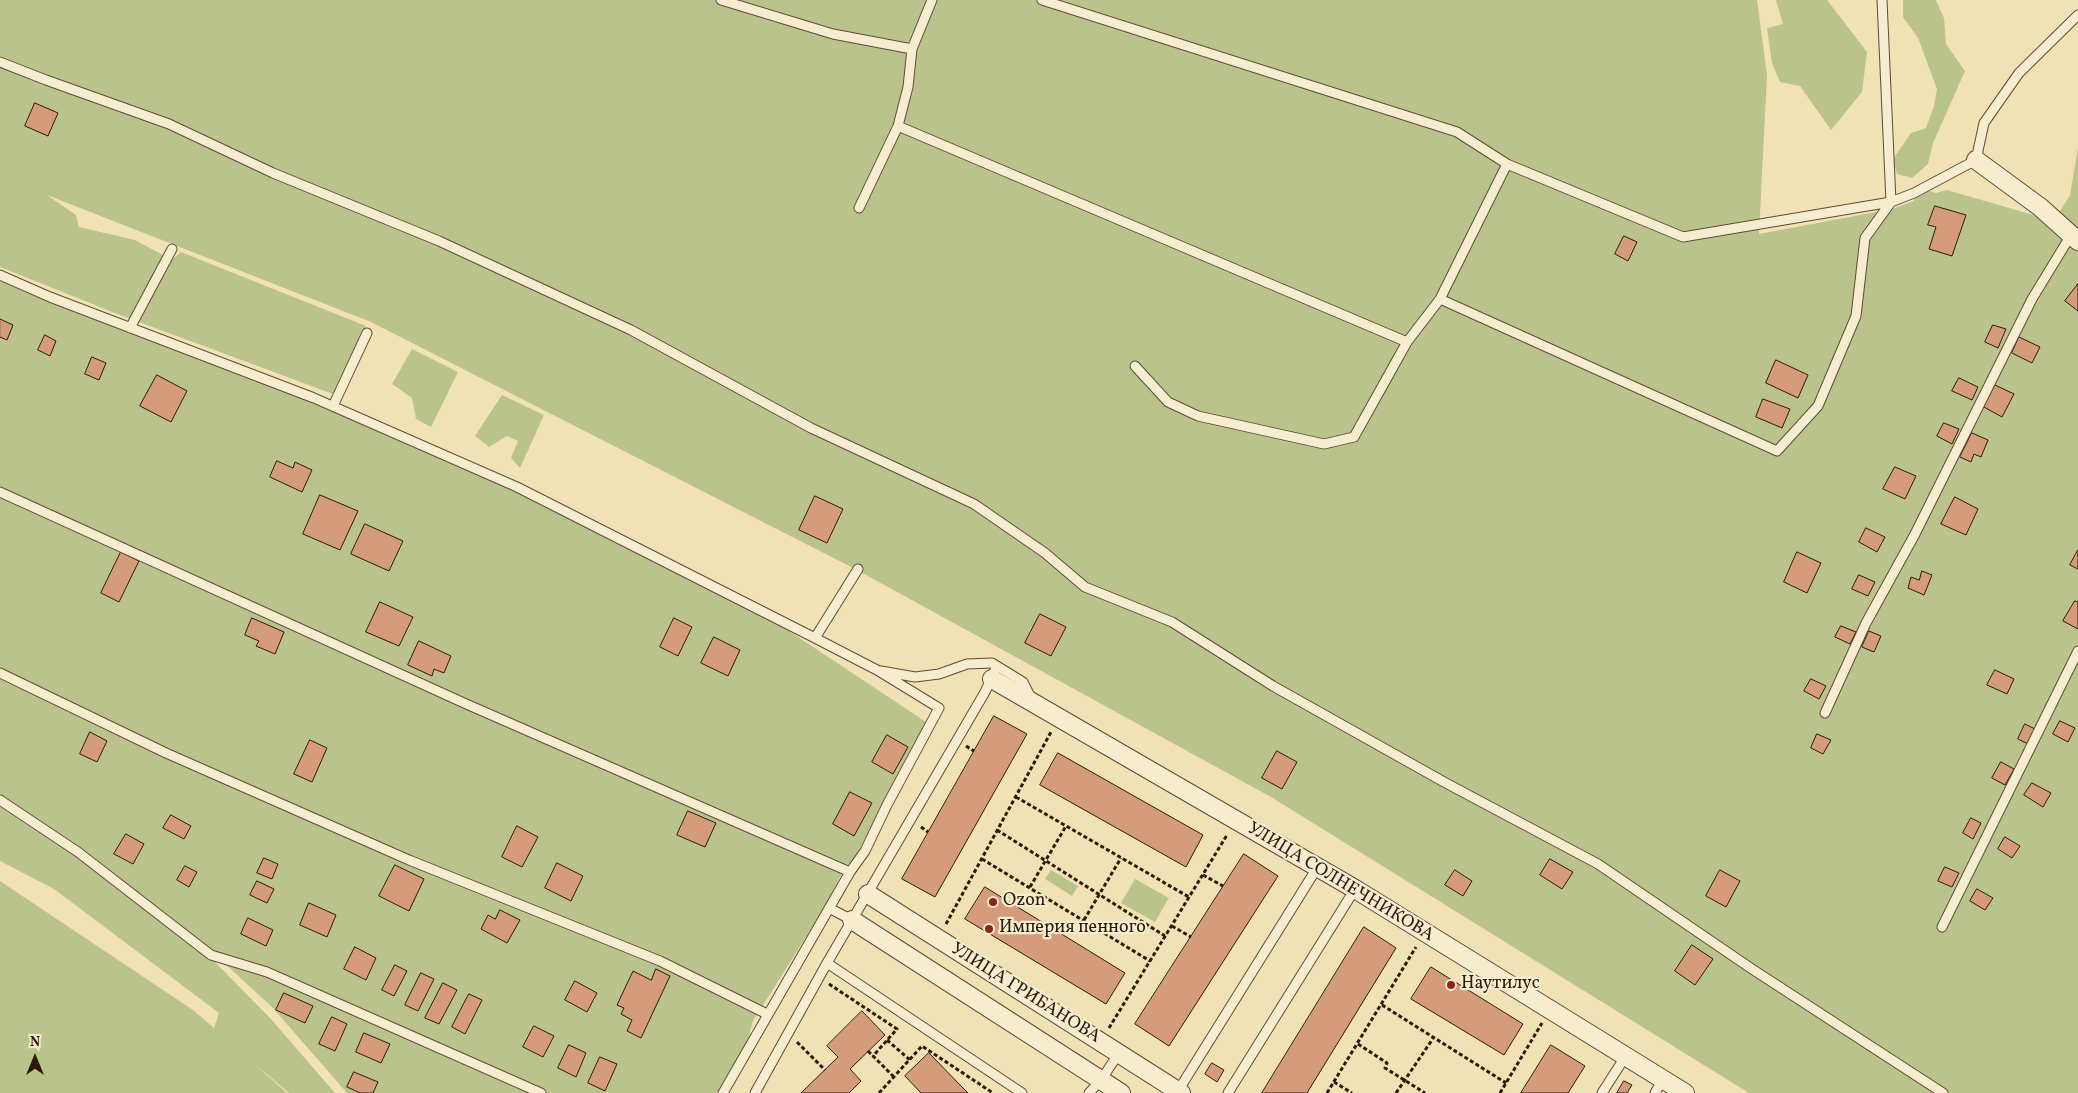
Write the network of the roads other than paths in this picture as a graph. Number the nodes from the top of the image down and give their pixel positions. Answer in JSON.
{"nodes":[{"id":1,"x":721,"y":0,"type":"edge"},
{"id":2,"x":932,"y":0,"type":"edge"},
{"id":3,"x":1042,"y":0,"type":"edge"},
{"id":4,"x":1882,"y":0,"type":"edge"},
{"id":5,"x":2078,"y":15,"type":"edge"},
{"id":6,"x":912,"y":49,"type":"junction"},
{"id":7,"x":0,"y":62,"type":"edge"},
{"id":8,"x":898,"y":126,"type":"junction"},
{"id":9,"x":1976,"y":160,"type":"junction"},
{"id":10,"x":1508,"y":164,"type":"junction"},
{"id":11,"x":1891,"y":202,"type":"junction"},
{"id":12,"x":859,"y":208,"type":"dead end"},
{"id":13,"x":2074,"y":238,"type":"edge"},
{"id":14,"x":172,"y":249,"type":"dead end"},
{"id":15,"x":0,"y":275,"type":"edge"},
{"id":16,"x":1440,"y":299,"type":"junction"},
{"id":17,"x":130,"y":328,"type":"junction"},
{"id":18,"x":367,"y":333,"type":"dead end"},
{"id":19,"x":1407,"y":342,"type":"junction"},
{"id":20,"x":1135,"y":366,"type":"dead end"},
{"id":21,"x":333,"y":406,"type":"junction"},
{"id":22,"x":0,"y":492,"type":"edge"},
{"id":23,"x":858,"y":569,"type":"dead end"},
{"id":24,"x":816,"y":638,"type":"junction"},
{"id":25,"x":2078,"y":651,"type":"edge"},
{"id":26,"x":877,"y":670,"type":"junction"},
{"id":27,"x":0,"y":673,"type":"edge"},
{"id":28,"x":995,"y":673,"type":"junction"},
{"id":29,"x":1824,"y":713,"type":"dead end"},
{"id":30,"x":0,"y":800,"type":"edge"},
{"id":31,"x":1317,"y":868,"type":"junction"},
{"id":32,"x":850,"y":872,"type":"junction"},
{"id":33,"x":1355,"y":889,"type":"junction"},
{"id":34,"x":868,"y":894,"type":"junction"},
{"id":35,"x":828,"y":908,"type":"junction"},
{"id":36,"x":852,"y":920,"type":"junction"},
{"id":37,"x":1942,"y":927,"type":"dead end"},
{"id":38,"x":827,"y":963,"type":"junction"},
{"id":39,"x":767,"y":1014,"type":"junction"},
{"id":40,"x":1119,"y":1054,"type":"junction"},
{"id":41,"x":1625,"y":1057,"type":"junction"},
{"id":42,"x":1101,"y":1080,"type":"junction"},
{"id":43,"x":1659,"y":1086,"type":"edge"},
{"id":44,"x":1180,"y":1092,"type":"edge"},
{"id":45,"x":541,"y":1093,"type":"edge"},
{"id":46,"x":723,"y":1093,"type":"edge"},
{"id":47,"x":755,"y":1093,"type":"edge"},
{"id":48,"x":1022,"y":1093,"type":"edge"},
{"id":49,"x":1089,"y":1093,"type":"edge"},
{"id":50,"x":1121,"y":1093,"type":"edge"},
{"id":51,"x":1228,"y":1093,"type":"edge"},
{"id":52,"x":1602,"y":1093,"type":"edge"},
{"id":53,"x":1685,"y":1093,"type":"edge"},
{"id":54,"x":1943,"y":1093,"type":"edge"}],
"edges":[{"from":1,"to":6,"type":"lane"},
{"from":2,"to":6,"type":"lane"},
{"from":3,"to":10,"type":"lane"},
{"from":4,"to":11,"type":"lane"},
{"from":5,"to":9,"type":"lane"},
{"from":6,"to":8,"type":"lane"},
{"from":7,"to":54,"type":"lane"},
{"from":8,"to":12,"type":"lane"},
{"from":8,"to":19,"type":"lane"},
{"from":9,"to":11,"type":"lane"},
{"from":9,"to":13,"type":"street"},
{"from":10,"to":11,"type":"lane"},
{"from":10,"to":16,"type":"lane"},
{"from":11,"to":16,"type":"lane"},
{"from":13,"to":29,"type":"lane"},
{"from":14,"to":17,"type":"lane"},
{"from":15,"to":17,"type":"lane"},
{"from":16,"to":19,"type":"lane"},
{"from":17,"to":21,"type":"lane"},
{"from":18,"to":21,"type":"lane"},
{"from":19,"to":20,"type":"lane"},
{"from":21,"to":24,"type":"lane"},
{"from":22,"to":32,"type":"lane"},
{"from":23,"to":24,"type":"lane"},
{"from":24,"to":26,"type":"lane"},
{"from":25,"to":37,"type":"lane"},
{"from":26,"to":28,"type":"lane"},
{"from":26,"to":32,"type":"lane"},
{"from":27,"to":39,"type":"lane"},
{"from":28,"to":31,"type":"street","name":"УЛИЦА СОЛНЕЧНИКОВА"},
{"from":28,"to":34,"type":"lane"},
{"from":30,"to":45,"type":"lane"},
{"from":31,"to":33,"type":"street","name":"УЛИЦА СОЛНЕЧНИКОВА"},
{"from":31,"to":44,"type":"lane"},
{"from":32,"to":35,"type":"lane"},
{"from":33,"to":41,"type":"street","name":"УЛИЦА СОЛНЕЧНИКОВА"},
{"from":33,"to":51,"type":"lane"},
{"from":34,"to":36,"type":"lane"},
{"from":34,"to":40,"type":"street","name":"УЛИЦА ГРИБАНОВА"},
{"from":35,"to":36,"type":"lane"},
{"from":35,"to":39,"type":"lane"},
{"from":36,"to":38,"type":"lane"},
{"from":36,"to":42,"type":"street","name":"УЛИЦА ГРИБАНОВА"},
{"from":38,"to":47,"type":"lane"},
{"from":38,"to":48,"type":"lane"},
{"from":39,"to":46,"type":"lane"},
{"from":40,"to":42,"type":"lane"},
{"from":40,"to":44,"type":"street","name":"УЛИЦА ГРИБАНОВА"},
{"from":41,"to":43,"type":"street","name":"УЛИЦА СОЛНЕЧНИКОВА"},
{"from":41,"to":52,"type":"lane"},
{"from":42,"to":49,"type":"lane"},
{"from":42,"to":50,"type":"street","name":"УЛИЦА ГРИБАНОВА"},
{"from":43,"to":53,"type":"street","name":"УЛИЦА СОЛНЕЧНИКОВА"}]}
